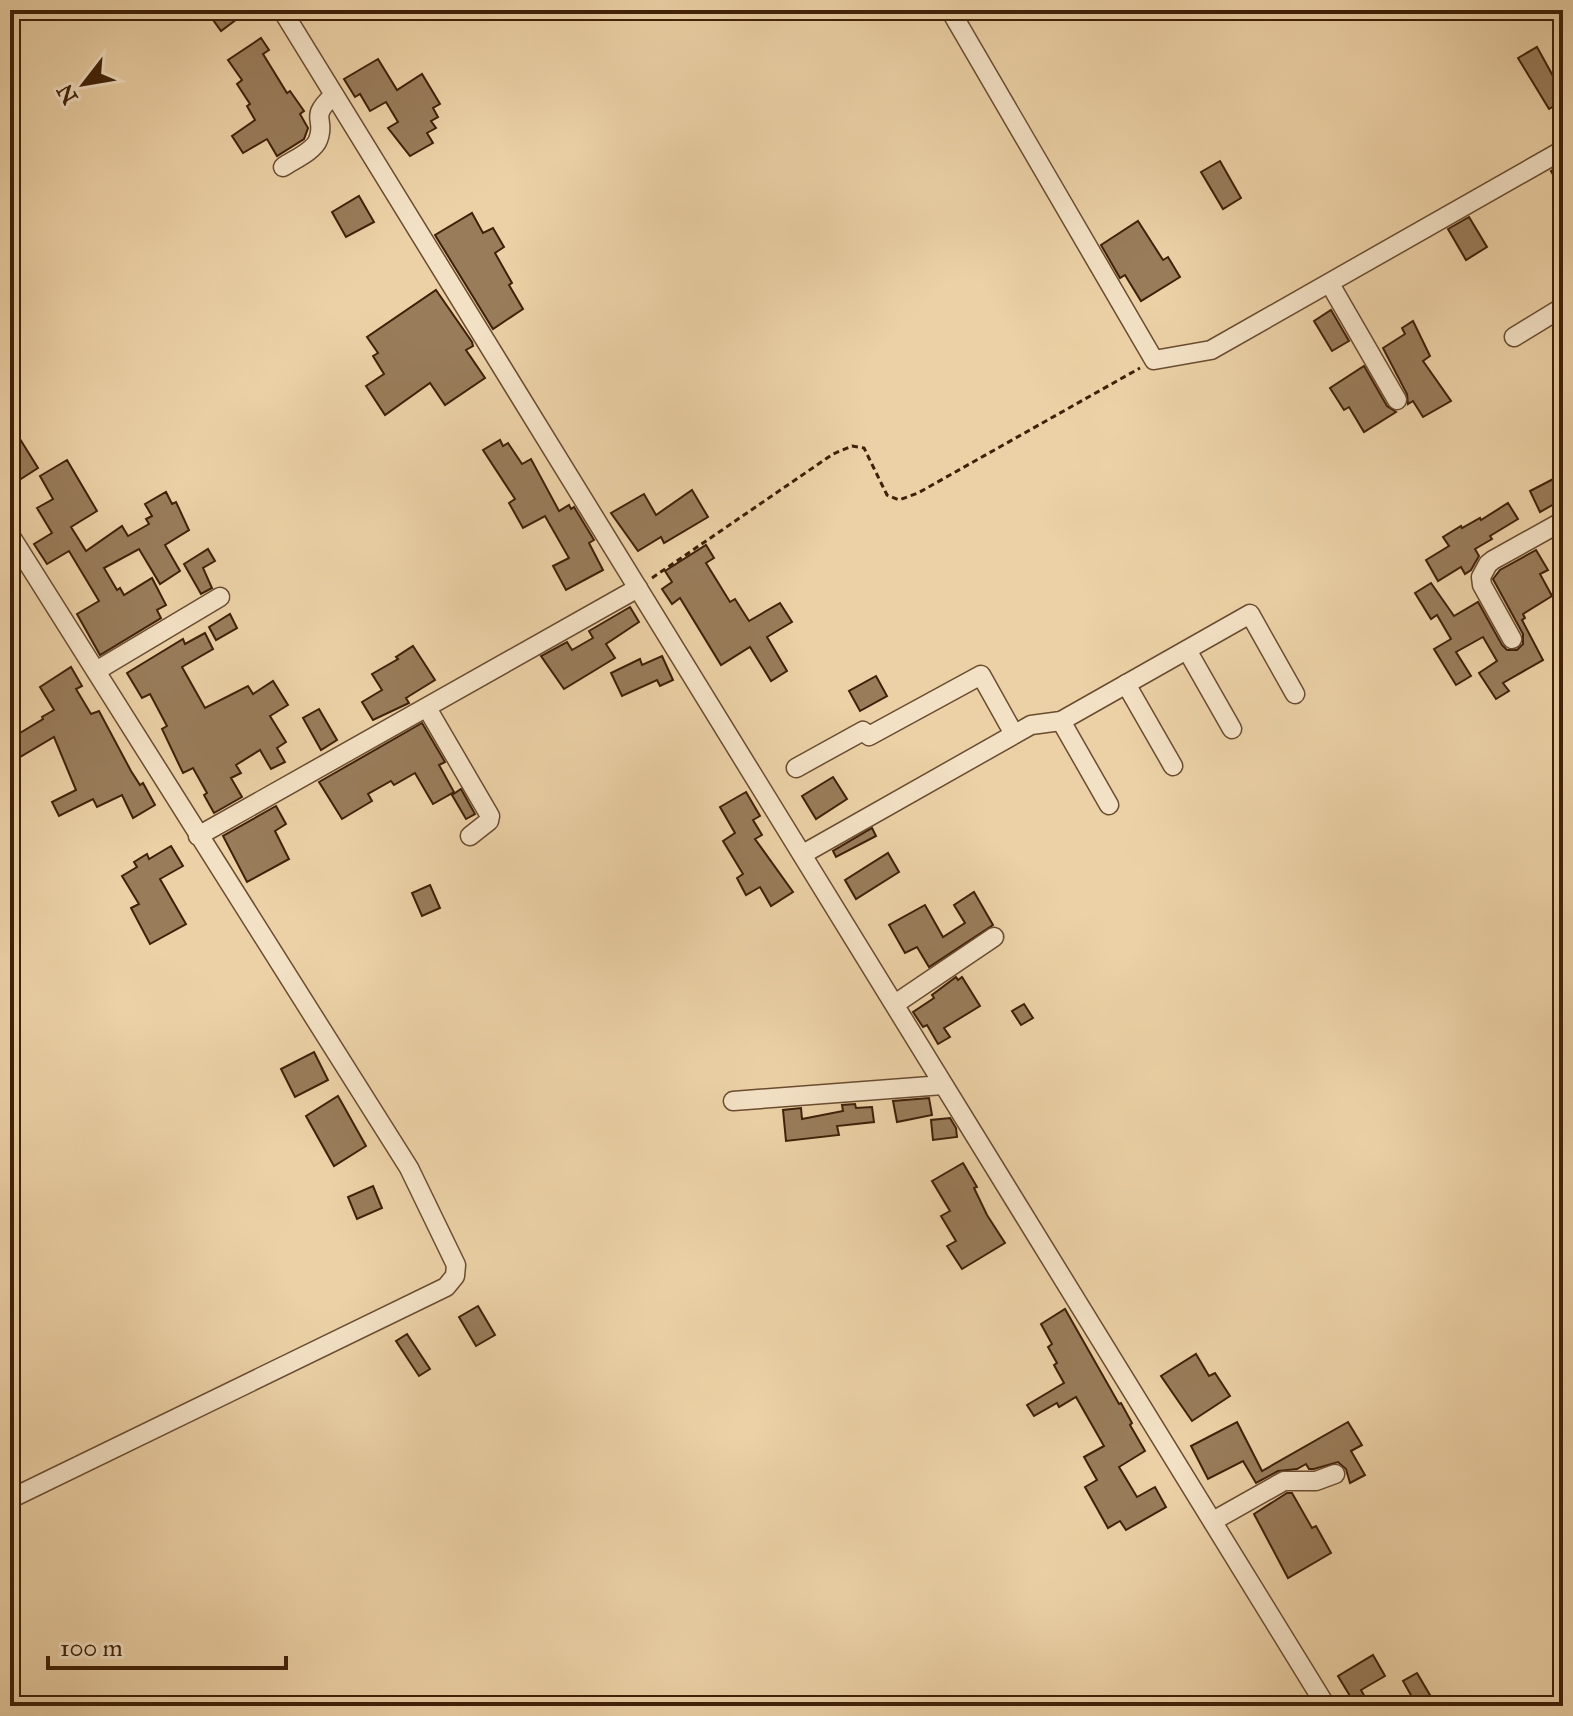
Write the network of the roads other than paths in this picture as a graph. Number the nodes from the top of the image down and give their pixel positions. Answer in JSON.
{"nodes":[{"id":1,"x":282,"y":10,"type":"edge"},
{"id":2,"x":950,"y":10,"type":"edge"},
{"id":3,"x":334,"y":95,"type":"junction"},
{"id":4,"x":1563,"y":150,"type":"edge"},
{"id":5,"x":283,"y":167,"type":"dead end"},
{"id":6,"x":1330,"y":284,"type":"junction"},
{"id":7,"x":1563,"y":307,"type":"edge"},
{"id":8,"x":1514,"y":337,"type":"dead end"},
{"id":9,"x":1397,"y":400,"type":"dead end"},
{"id":10,"x":1563,"y":521,"type":"edge"},
{"id":11,"x":10,"y":535,"type":"edge"},
{"id":12,"x":638,"y":588,"type":"junction"},
{"id":13,"x":220,"y":597,"type":"dead end"},
{"id":14,"x":1512,"y":639,"type":"dead end"},
{"id":15,"x":1187,"y":650,"type":"junction"},
{"id":16,"x":96,"y":671,"type":"junction"},
{"id":17,"x":1126,"y":684,"type":"junction"},
{"id":18,"x":1295,"y":694,"type":"dead end"},
{"id":19,"x":427,"y":708,"type":"junction"},
{"id":20,"x":1061,"y":721,"type":"junction"},
{"id":21,"x":1232,"y":729,"type":"dead end"},
{"id":22,"x":1014,"y":734,"type":"junction"},
{"id":23,"x":1173,"y":766,"type":"dead end"},
{"id":24,"x":796,"y":768,"type":"dead end"},
{"id":25,"x":1109,"y":805,"type":"dead end"},
{"id":26,"x":198,"y":836,"type":"junction"},
{"id":27,"x":470,"y":836,"type":"dead end"},
{"id":28,"x":803,"y":854,"type":"junction"},
{"id":29,"x":994,"y":937,"type":"dead end"},
{"id":30,"x":895,"y":1004,"type":"junction"},
{"id":31,"x":943,"y":1085,"type":"junction"},
{"id":32,"x":733,"y":1101,"type":"dead end"},
{"id":33,"x":1335,"y":1474,"type":"dead end"},
{"id":34,"x":10,"y":1499,"type":"edge"},
{"id":35,"x":1213,"y":1521,"type":"junction"},
{"id":36,"x":1326,"y":1706,"type":"edge"}],
"edges":[{"from":1,"to":3,"type":"street"},
{"from":2,"to":6,"type":"street"},
{"from":3,"to":5,"type":"street"},
{"from":3,"to":12,"type":"street"},
{"from":4,"to":6,"type":"street"},
{"from":6,"to":9,"type":"street"},
{"from":7,"to":8,"type":"street"},
{"from":10,"to":14,"type":"street"},
{"from":11,"to":16,"type":"street"},
{"from":12,"to":19,"type":"street"},
{"from":12,"to":28,"type":"street"},
{"from":13,"to":16,"type":"street"},
{"from":15,"to":17,"type":"street"},
{"from":15,"to":18,"type":"street"},
{"from":15,"to":21,"type":"street"},
{"from":16,"to":26,"type":"street"},
{"from":17,"to":20,"type":"street"},
{"from":17,"to":23,"type":"street"},
{"from":19,"to":26,"type":"street"},
{"from":19,"to":27,"type":"street"},
{"from":20,"to":22,"type":"street"},
{"from":20,"to":25,"type":"street"},
{"from":22,"to":24,"type":"street"},
{"from":22,"to":28,"type":"street"},
{"from":26,"to":34,"type":"street"},
{"from":28,"to":30,"type":"street"},
{"from":29,"to":30,"type":"street"},
{"from":30,"to":31,"type":"street"},
{"from":31,"to":32,"type":"street"},
{"from":31,"to":35,"type":"street"},
{"from":33,"to":35,"type":"street"},
{"from":35,"to":36,"type":"street"}]}
